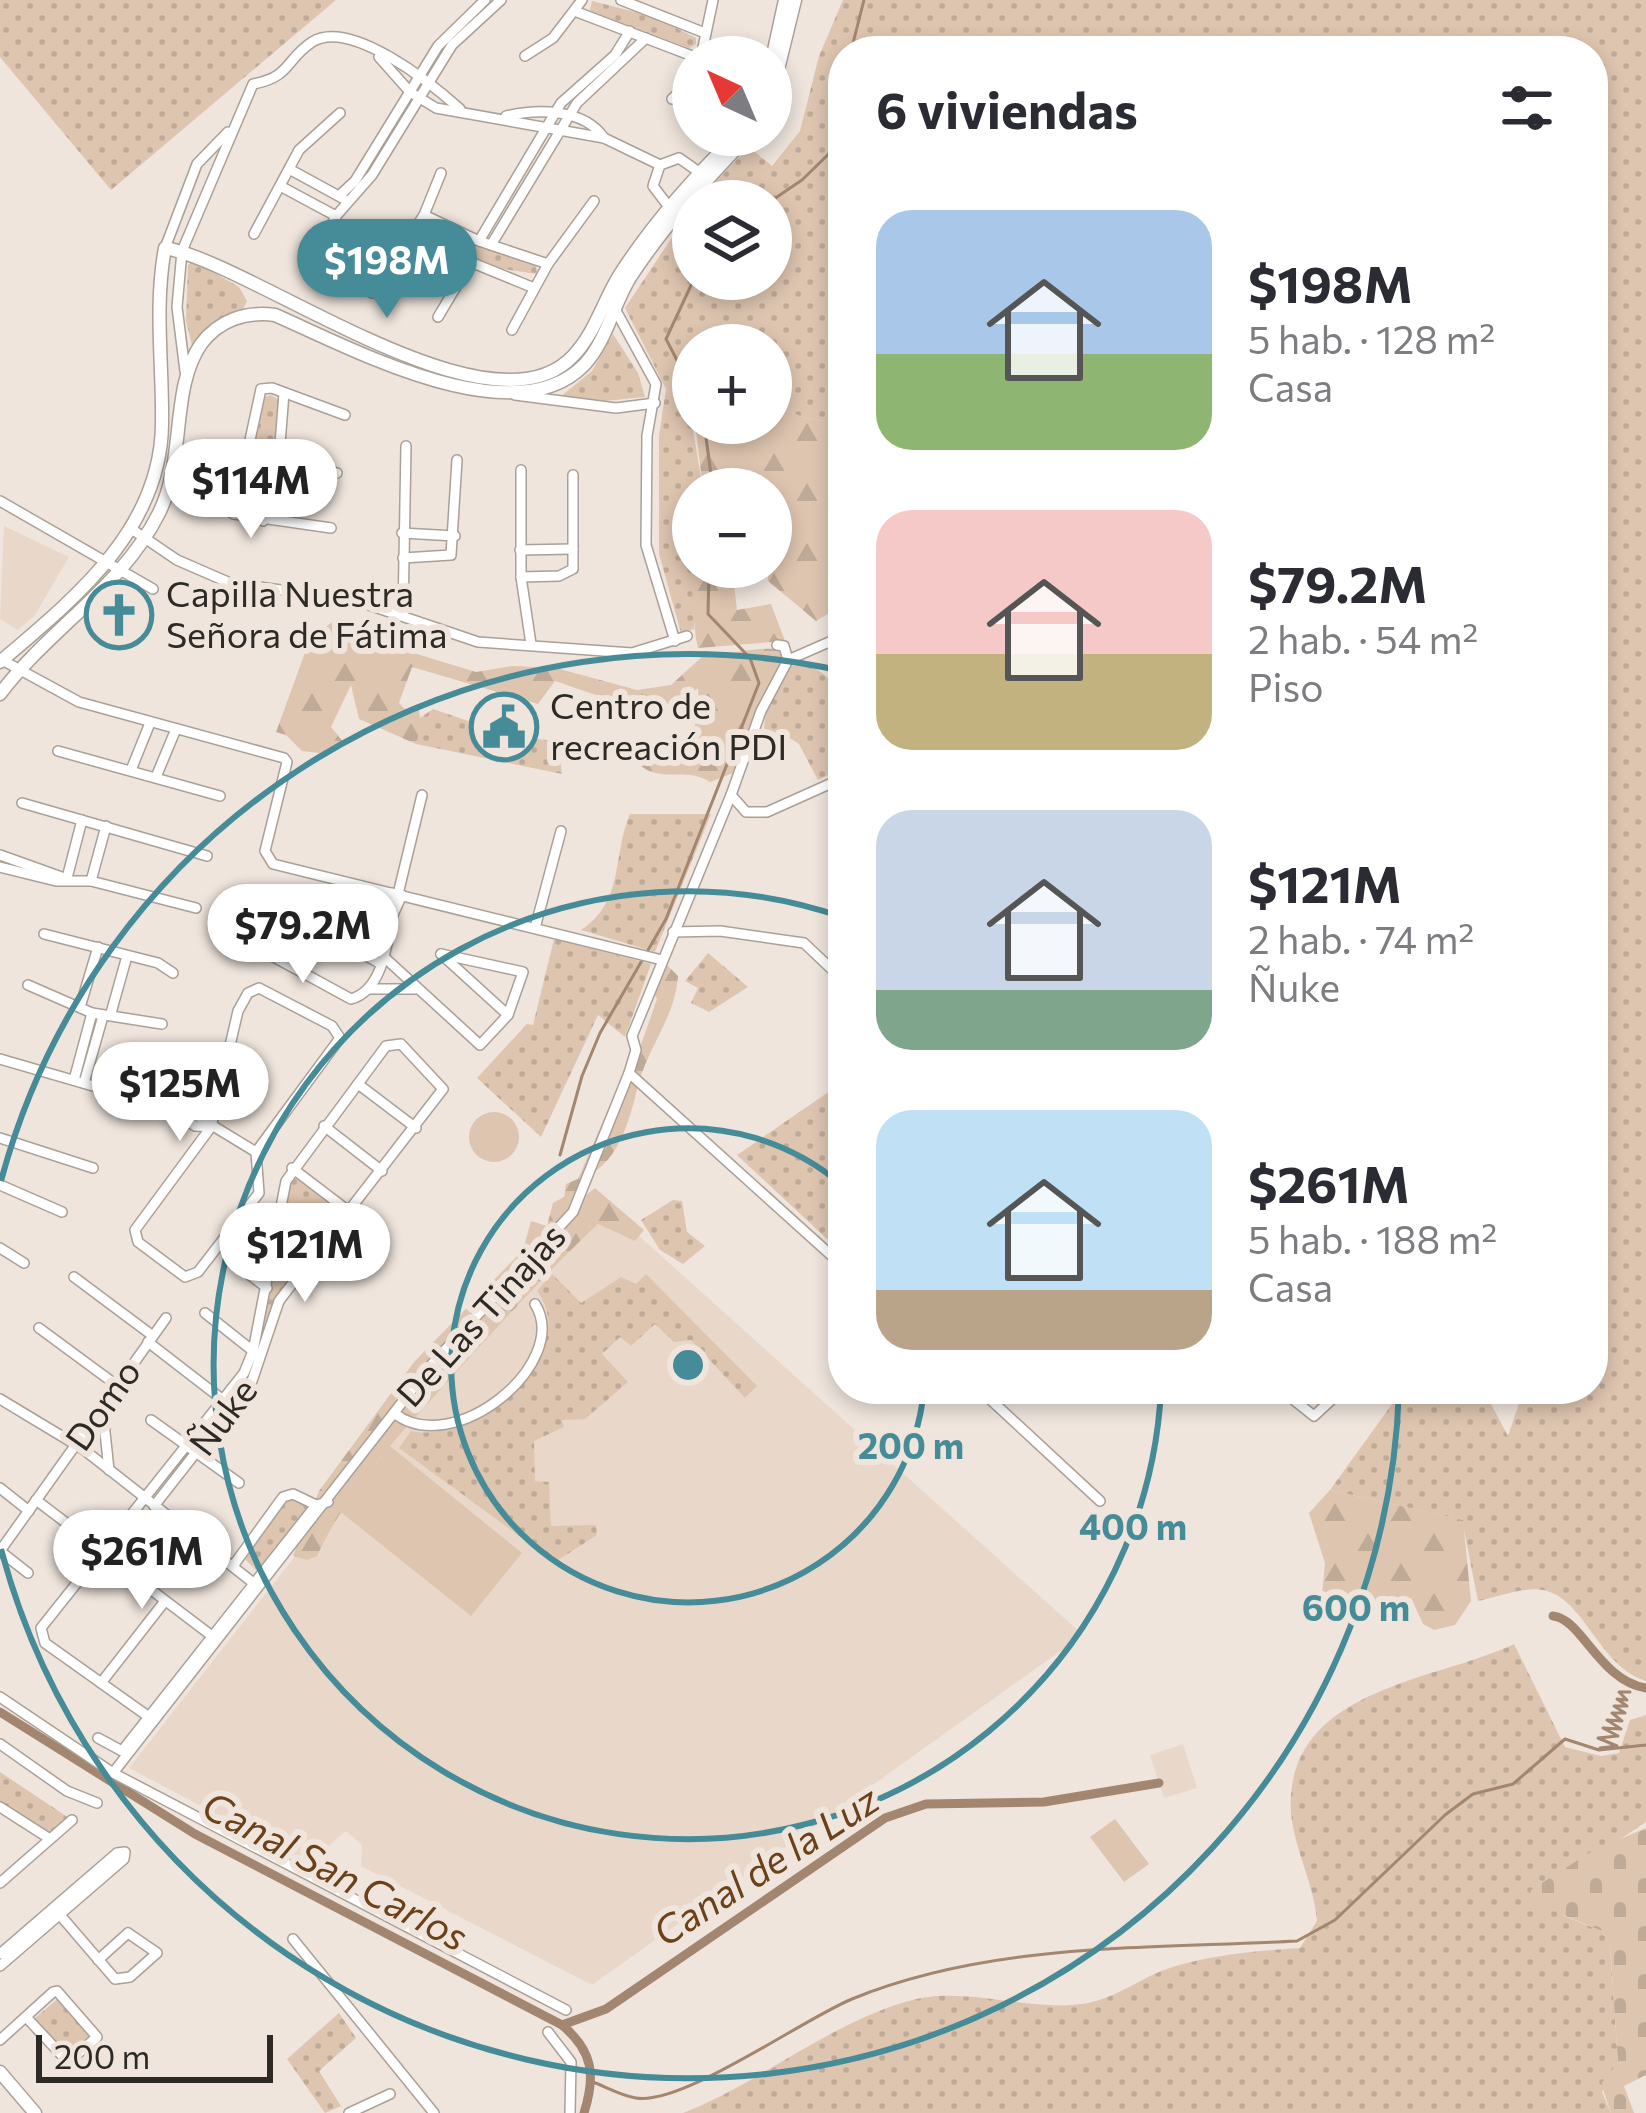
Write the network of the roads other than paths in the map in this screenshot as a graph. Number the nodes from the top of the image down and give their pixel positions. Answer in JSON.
{"nodes":[{"id":1,"x":485,"y":0,"type":"edge"},
{"id":2,"x":501,"y":0,"type":"edge"},
{"id":3,"x":582,"y":0,"type":"edge"},
{"id":4,"x":621,"y":0,"type":"edge"},
{"id":5,"x":713,"y":0,"type":"edge"},
{"id":6,"x":784,"y":0,"type":"edge"},
{"id":7,"x":795,"y":0,"type":"edge"},
{"id":8,"x":651,"y":5,"type":"edge"},
{"id":9,"x":577,"y":12,"type":"junction"},
{"id":10,"x":630,"y":31,"type":"junction"},
{"id":11,"x":705,"y":33,"type":"junction"},
{"id":12,"x":704,"y":36,"type":"edge"},
{"id":13,"x":777,"y":36,"type":"edge"},
{"id":14,"x":786,"y":36,"type":"edge"},
{"id":15,"x":646,"y":38,"type":"junction"},
{"id":16,"x":672,"y":48,"type":"edge"},
{"id":17,"x":376,"y":52,"type":"junction"},
{"id":18,"x":525,"y":56,"type":"dead end"},
{"id":19,"x":417,"y":76,"type":"junction"},
{"id":20,"x":428,"y":84,"type":"junction"},
{"id":21,"x":415,"y":96,"type":"junction"},
{"id":22,"x":460,"y":109,"type":"junction"},
{"id":23,"x":340,"y":113,"type":"dead end"},
{"id":24,"x":556,"y":113,"type":"junction"},
{"id":25,"x":571,"y":116,"type":"junction"},
{"id":26,"x":501,"y":117,"type":"junction"},
{"id":27,"x":232,"y":128,"type":"junction"},
{"id":28,"x":549,"y":128,"type":"junction"},
{"id":29,"x":562,"y":130,"type":"junction"},
{"id":30,"x":604,"y":138,"type":"junction"},
{"id":31,"x":715,"y":156,"type":"edge"},
{"id":32,"x":729,"y":156,"type":"edge"},
{"id":33,"x":660,"y":165,"type":"junction"},
{"id":34,"x":291,"y":170,"type":"junction"},
{"id":35,"x":699,"y":172,"type":"junction"},
{"id":36,"x":441,"y":173,"type":"dead end"},
{"id":37,"x":282,"y":187,"type":"junction"},
{"id":38,"x":344,"y":199,"type":"junction"},
{"id":39,"x":594,"y":201,"type":"dead end"},
{"id":40,"x":669,"y":207,"type":"junction"},
{"id":41,"x":424,"y":215,"type":"junction"},
{"id":42,"x":336,"y":216,"type":"junction"},
{"id":43,"x":254,"y":235,"type":"dead end"},
{"id":44,"x":407,"y":236,"type":"junction"},
{"id":45,"x":485,"y":243,"type":"junction"},
{"id":46,"x":165,"y":248,"type":"junction"},
{"id":47,"x":182,"y":251,"type":"junction"},
{"id":48,"x":312,"y":263,"type":"dead end"},
{"id":49,"x":548,"y":263,"type":"junction"},
{"id":50,"x":469,"y":265,"type":"junction"},
{"id":51,"x":245,"y":284,"type":"junction"},
{"id":52,"x":534,"y":288,"type":"junction"},
{"id":53,"x":372,"y":293,"type":"dead end"},
{"id":54,"x":610,"y":303,"type":"junction"},
{"id":55,"x":244,"y":316,"type":"junction"},
{"id":56,"x":438,"y":317,"type":"dead end"},
{"id":57,"x":512,"y":330,"type":"dead end"},
{"id":58,"x":184,"y":371,"type":"junction"},
{"id":59,"x":555,"y":386,"type":"junction"},
{"id":60,"x":284,"y":393,"type":"junction"},
{"id":61,"x":515,"y":395,"type":"junction"},
{"id":62,"x":655,"y":403,"type":"junction"},
{"id":63,"x":568,"y":405,"type":"junction"},
{"id":64,"x":345,"y":415,"type":"dead end"},
{"id":65,"x":406,"y":446,"type":"dead end"},
{"id":66,"x":279,"y":458,"type":"junction"},
{"id":67,"x":457,"y":460,"type":"dead end"},
{"id":68,"x":521,"y":470,"type":"dead end"},
{"id":69,"x":337,"y":473,"type":"dead end"},
{"id":70,"x":573,"y":475,"type":"dead end"},
{"id":71,"x":172,"y":481,"type":"junction"},
{"id":72,"x":0,"y":501,"type":"edge"},
{"id":73,"x":234,"y":514,"type":"junction"},
{"id":74,"x":263,"y":521,"type":"junction"},
{"id":75,"x":130,"y":528,"type":"junction"},
{"id":76,"x":331,"y":528,"type":"dead end"},
{"id":77,"x":402,"y":532,"type":"junction"},
{"id":78,"x":455,"y":536,"type":"junction"},
{"id":79,"x":144,"y":540,"type":"junction"},
{"id":80,"x":573,"y":548,"type":"junction"},
{"id":81,"x":520,"y":550,"type":"junction"},
{"id":82,"x":403,"y":558,"type":"junction"},
{"id":83,"x":116,"y":565,"type":"junction"},
{"id":84,"x":521,"y":577,"type":"junction"},
{"id":85,"x":153,"y":589,"type":"dead end"},
{"id":86,"x":403,"y":614,"type":"junction"},
{"id":87,"x":687,"y":635,"type":"dead end"},
{"id":88,"x":675,"y":641,"type":"junction"},
{"id":89,"x":828,"y":643,"type":"edge"},
{"id":90,"x":531,"y":644,"type":"junction"},
{"id":91,"x":777,"y":645,"type":"dead end"},
{"id":92,"x":1,"y":660,"type":"edge"},
{"id":93,"x":788,"y":660,"type":"junction"},
{"id":94,"x":19,"y":670,"type":"junction"},
{"id":95,"x":0,"y":694,"type":"edge"},
{"id":96,"x":150,"y":723,"type":"junction"},
{"id":97,"x":176,"y":729,"type":"junction"},
{"id":98,"x":58,"y":751,"type":"dead end"},
{"id":99,"x":130,"y":770,"type":"junction"},
{"id":100,"x":156,"y":777,"type":"junction"},
{"id":101,"x":828,"y":785,"type":"edge"},
{"id":102,"x":422,"y":795,"type":"dead end"},
{"id":103,"x":731,"y":795,"type":"junction"},
{"id":104,"x":220,"y":796,"type":"dead end"},
{"id":105,"x":22,"y":803,"type":"dead end"},
{"id":106,"x":82,"y":820,"type":"junction"},
{"id":107,"x":106,"y":826,"type":"junction"},
{"id":108,"x":561,"y":831,"type":"dead end"},
{"id":109,"x":0,"y":855,"type":"edge"},
{"id":110,"x":207,"y":856,"type":"dead end"},
{"id":111,"x":0,"y":867,"type":"edge"},
{"id":112,"x":67,"y":879,"type":"junction"},
{"id":113,"x":92,"y":881,"type":"junction"},
{"id":114,"x":397,"y":894,"type":"junction"},
{"id":115,"x":255,"y":897,"type":"dead end"},
{"id":116,"x":196,"y":908,"type":"dead end"},
{"id":117,"x":535,"y":928,"type":"junction"},
{"id":118,"x":673,"y":932,"type":"junction"},
{"id":119,"x":44,"y":934,"type":"dead end"},
{"id":120,"x":389,"y":936,"type":"junction"},
{"id":121,"x":98,"y":947,"type":"junction"},
{"id":122,"x":127,"y":956,"type":"junction"},
{"id":123,"x":662,"y":960,"type":"junction"},
{"id":124,"x":382,"y":961,"type":"junction"},
{"id":125,"x":828,"y":966,"type":"edge"},
{"id":126,"x":173,"y":973,"type":"dead end"},
{"id":127,"x":28,"y":985,"type":"dead end"},
{"id":128,"x":368,"y":989,"type":"junction"},
{"id":129,"x":420,"y":989,"type":"junction"},
{"id":130,"x":81,"y":1004,"type":"junction"},
{"id":131,"x":102,"y":1014,"type":"junction"},
{"id":132,"x":508,"y":1015,"type":"junction"},
{"id":133,"x":162,"y":1024,"type":"dead end"},
{"id":134,"x":0,"y":1059,"type":"edge"},
{"id":135,"x":629,"y":1073,"type":"junction"},
{"id":136,"x":79,"y":1082,"type":"junction"},
{"id":137,"x":358,"y":1084,"type":"junction"},
{"id":138,"x":211,"y":1126,"type":"junction"},
{"id":139,"x":324,"y":1126,"type":"junction"},
{"id":140,"x":416,"y":1128,"type":"junction"},
{"id":141,"x":0,"y":1138,"type":"edge"},
{"id":142,"x":256,"y":1152,"type":"junction"},
{"id":143,"x":93,"y":1168,"type":"dead end"},
{"id":144,"x":292,"y":1168,"type":"junction"},
{"id":145,"x":382,"y":1171,"type":"junction"},
{"id":146,"x":0,"y":1185,"type":"edge"},
{"id":147,"x":62,"y":1212,"type":"dead end"},
{"id":148,"x":351,"y":1213,"type":"junction"},
{"id":149,"x":0,"y":1248,"type":"edge"},
{"id":150,"x":828,"y":1252,"type":"edge"},
{"id":151,"x":24,"y":1263,"type":"dead end"},
{"id":152,"x":237,"y":1265,"type":"dead end"},
{"id":153,"x":74,"y":1277,"type":"dead end"},
{"id":154,"x":267,"y":1288,"type":"junction"},
{"id":155,"x":535,"y":1304,"type":"dead end"},
{"id":156,"x":205,"y":1312,"type":"dead end"},
{"id":157,"x":166,"y":1318,"type":"dead end"},
{"id":158,"x":39,"y":1328,"type":"dead end"},
{"id":159,"x":150,"y":1339,"type":"junction"},
{"id":160,"x":254,"y":1351,"type":"junction"},
{"id":161,"x":116,"y":1384,"type":"junction"},
{"id":162,"x":0,"y":1399,"type":"edge"},
{"id":163,"x":227,"y":1402,"type":"junction"},
{"id":164,"x":102,"y":1403,"type":"junction"},
{"id":165,"x":995,"y":1404,"type":"edge"},
{"id":166,"x":1298,"y":1404,"type":"edge"},
{"id":167,"x":1327,"y":1404,"type":"edge"},
{"id":168,"x":394,"y":1413,"type":"junction"},
{"id":169,"x":151,"y":1420,"type":"dead end"},
{"id":170,"x":75,"y":1444,"type":"junction"},
{"id":171,"x":184,"y":1447,"type":"junction"},
{"id":172,"x":195,"y":1455,"type":"junction"},
{"id":173,"x":109,"y":1470,"type":"junction"},
{"id":174,"x":239,"y":1483,"type":"dead end"},
{"id":175,"x":0,"y":1488,"type":"edge"},
{"id":176,"x":142,"y":1496,"type":"junction"},
{"id":177,"x":36,"y":1500,"type":"junction"},
{"id":178,"x":1100,"y":1501,"type":"dead end"},
{"id":179,"x":322,"y":1504,"type":"junction"},
{"id":180,"x":154,"y":1506,"type":"junction"},
{"id":181,"x":29,"y":1511,"type":"junction"},
{"id":182,"x":65,"y":1522,"type":"dead end"},
{"id":183,"x":0,"y":1551,"type":"edge"},
{"id":184,"x":100,"y":1551,"type":"junction"},
{"id":185,"x":233,"y":1566,"type":"junction"},
{"id":186,"x":28,"y":1573,"type":"dead end"},
{"id":187,"x":257,"y":1586,"type":"junction"},
{"id":188,"x":165,"y":1601,"type":"junction"},
{"id":189,"x":212,"y":1636,"type":"junction"},
{"id":190,"x":100,"y":1683,"type":"junction"},
{"id":191,"x":0,"y":1696,"type":"edge"},
{"id":192,"x":149,"y":1717,"type":"junction"},
{"id":193,"x":98,"y":1738,"type":"dead end"},
{"id":194,"x":0,"y":1744,"type":"edge"},
{"id":195,"x":113,"y":1773,"type":"junction"},
{"id":196,"x":97,"y":1803,"type":"dead end"},
{"id":197,"x":2,"y":1811,"type":"edge"},
{"id":198,"x":72,"y":1820,"type":"dead end"},
{"id":199,"x":50,"y":1839,"type":"junction"},
{"id":200,"x":0,"y":1883,"type":"edge"},
{"id":201,"x":60,"y":1915,"type":"junction"},
{"id":202,"x":293,"y":1939,"type":"dead end"},
{"id":203,"x":0,"y":1954,"type":"edge"},
{"id":204,"x":98,"y":1960,"type":"junction"},
{"id":205,"x":0,"y":1966,"type":"edge"},
{"id":206,"x":566,"y":2010,"type":"dead end"},
{"id":207,"x":26,"y":2017,"type":"junction"},
{"id":208,"x":548,"y":2032,"type":"dead end"},
{"id":209,"x":0,"y":2040,"type":"edge"},
{"id":210,"x":0,"y":2072,"type":"edge"},
{"id":211,"x":390,"y":2094,"type":"dead end"},
{"id":212,"x":35,"y":2113,"type":"edge"},
{"id":213,"x":349,"y":2113,"type":"edge"},
{"id":214,"x":434,"y":2113,"type":"edge"},
{"id":215,"x":570,"y":2113,"type":"edge"}],
"edges":[{"from":1,"to":19,"type":"street"},
{"from":2,"to":20,"type":"street"},
{"from":3,"to":9,"type":"street"},
{"from":4,"to":8,"type":"street"},
{"from":5,"to":11,"type":"street"},
{"from":6,"to":13,"type":"street"},
{"from":7,"to":14,"type":"street"},
{"from":8,"to":11,"type":"street"},
{"from":9,"to":10,"type":"street"},
{"from":9,"to":18,"type":"street"},
{"from":10,"to":15,"type":"street"},
{"from":10,"to":24,"type":"street"},
{"from":11,"to":12,"type":"street"},
{"from":15,"to":16,"type":"street"},
{"from":15,"to":25,"type":"street"},
{"from":17,"to":19,"type":"street"},
{"from":17,"to":21,"type":"street"},
{"from":17,"to":27,"type":"street"},
{"from":19,"to":20,"type":"street"},
{"from":19,"to":21,"type":"street"},
{"from":20,"to":21,"type":"street"},
{"from":20,"to":22,"type":"street"},
{"from":21,"to":22,"type":"street"},
{"from":21,"to":38,"type":"street"},
{"from":22,"to":26,"type":"street"},
{"from":23,"to":34,"type":"street"},
{"from":24,"to":25,"type":"street"},
{"from":24,"to":26,"type":"street"},
{"from":24,"to":28,"type":"street"},
{"from":25,"to":29,"type":"street"},
{"from":25,"to":30,"type":"street"},
{"from":26,"to":28,"type":"street"},
{"from":27,"to":46,"type":"street"},
{"from":27,"to":47,"type":"street"},
{"from":28,"to":29,"type":"street"},
{"from":28,"to":45,"type":"street"},
{"from":29,"to":30,"type":"street"},
{"from":29,"to":45,"type":"street"},
{"from":30,"to":33,"type":"street"},
{"from":31,"to":35,"type":"street"},
{"from":32,"to":54,"type":"street"},
{"from":33,"to":35,"type":"street"},
{"from":33,"to":40,"type":"street"},
{"from":34,"to":37,"type":"street"},
{"from":34,"to":38,"type":"street"},
{"from":35,"to":40,"type":"street"},
{"from":36,"to":41,"type":"street"},
{"from":37,"to":42,"type":"street"},
{"from":37,"to":43,"type":"street"},
{"from":38,"to":42,"type":"street"},
{"from":39,"to":49,"type":"street"},
{"from":40,"to":54,"type":"street"},
{"from":41,"to":44,"type":"street"},
{"from":41,"to":45,"type":"street"},
{"from":42,"to":48,"type":"street"},
{"from":44,"to":50,"type":"street"},
{"from":44,"to":53,"type":"street"},
{"from":45,"to":49,"type":"street"},
{"from":46,"to":47,"type":"street"},
{"from":46,"to":75,"type":"street"},
{"from":47,"to":51,"type":"street"},
{"from":47,"to":58,"type":"street"},
{"from":49,"to":52,"type":"street"},
{"from":50,"to":52,"type":"street"},
{"from":50,"to":56,"type":"street"},
{"from":51,"to":54,"type":"street"},
{"from":51,"to":55,"type":"street"},
{"from":52,"to":57,"type":"street"},
{"from":54,"to":59,"type":"street"},
{"from":54,"to":62,"type":"street"},
{"from":55,"to":58,"type":"street"},
{"from":55,"to":61,"type":"street"},
{"from":58,"to":71,"type":"street"},
{"from":59,"to":61,"type":"street"},
{"from":59,"to":63,"type":"street"},
{"from":60,"to":64,"type":"street"},
{"from":60,"to":66,"type":"street"},
{"from":60,"to":73,"type":"street"},
{"from":61,"to":63,"type":"street"},
{"from":62,"to":63,"type":"street"},
{"from":62,"to":88,"type":"street"},
{"from":65,"to":77,"type":"street"},
{"from":66,"to":69,"type":"street"},
{"from":66,"to":74,"type":"street"},
{"from":67,"to":78,"type":"street"},
{"from":68,"to":81,"type":"street"},
{"from":70,"to":80,"type":"street"},
{"from":71,"to":73,"type":"street"},
{"from":71,"to":79,"type":"street"},
{"from":72,"to":83,"type":"street"},
{"from":73,"to":74,"type":"street"},
{"from":74,"to":76,"type":"street"},
{"from":75,"to":79,"type":"street"},
{"from":75,"to":83,"type":"street"},
{"from":77,"to":78,"type":"street"},
{"from":77,"to":82,"type":"street"},
{"from":78,"to":82,"type":"street"},
{"from":79,"to":83,"type":"street"},
{"from":79,"to":86,"type":"street"},
{"from":80,"to":81,"type":"street"},
{"from":80,"to":84,"type":"street"},
{"from":81,"to":84,"type":"street"},
{"from":82,"to":86,"type":"street"},
{"from":83,"to":85,"type":"street"},
{"from":83,"to":92,"type":"street"},
{"from":83,"to":94,"type":"street"},
{"from":84,"to":90,"type":"street"},
{"from":86,"to":90,"type":"street"},
{"from":87,"to":88,"type":"street"},
{"from":88,"to":90,"type":"street"},
{"from":89,"to":93,"type":"street"},
{"from":91,"to":93,"type":"street"},
{"from":92,"to":94,"type":"street"},
{"from":93,"to":103,"type":"street","name":"De Las Tinajas"},
{"from":94,"to":95,"type":"street"},
{"from":94,"to":96,"type":"street"},
{"from":96,"to":97,"type":"street"},
{"from":96,"to":99,"type":"street"},
{"from":97,"to":100,"type":"street"},
{"from":97,"to":114,"type":"street"},
{"from":98,"to":99,"type":"street"},
{"from":99,"to":100,"type":"street"},
{"from":100,"to":104,"type":"street"},
{"from":101,"to":103,"type":"street"},
{"from":102,"to":114,"type":"street"},
{"from":103,"to":118,"type":"street","name":"De Las Tinajas"},
{"from":105,"to":106,"type":"street"},
{"from":106,"to":107,"type":"street"},
{"from":106,"to":112,"type":"street"},
{"from":107,"to":110,"type":"street"},
{"from":107,"to":113,"type":"street"},
{"from":108,"to":117,"type":"street"},
{"from":109,"to":112,"type":"street"},
{"from":111,"to":112,"type":"street"},
{"from":112,"to":113,"type":"street"},
{"from":113,"to":116,"type":"street"},
{"from":114,"to":117,"type":"street"},
{"from":114,"to":120,"type":"street"},
{"from":115,"to":128,"type":"street"},
{"from":117,"to":123,"type":"street"},
{"from":118,"to":123,"type":"street","name":"De Las Tinajas"},
{"from":118,"to":125,"type":"street"},
{"from":119,"to":121,"type":"street"},
{"from":120,"to":124,"type":"street"},
{"from":120,"to":124,"type":"street"},
{"from":121,"to":122,"type":"street"},
{"from":121,"to":130,"type":"street"},
{"from":122,"to":126,"type":"street"},
{"from":122,"to":131,"type":"street"},
{"from":123,"to":135,"type":"street","name":"De Las Tinajas"},
{"from":124,"to":128,"type":"street"},
{"from":124,"to":129,"type":"street"},
{"from":127,"to":130,"type":"street"},
{"from":128,"to":129,"type":"street"},
{"from":129,"to":132,"type":"street"},
{"from":130,"to":131,"type":"street"},
{"from":131,"to":133,"type":"street"},
{"from":131,"to":136,"type":"street"},
{"from":132,"to":132,"type":"street"},
{"from":134,"to":136,"type":"street"},
{"from":135,"to":150,"type":"street"},
{"from":135,"to":168,"type":"street","name":"De Las Tinajas"},
{"from":136,"to":138,"type":"street"},
{"from":137,"to":139,"type":"street"},
{"from":137,"to":140,"type":"street"},
{"from":137,"to":140,"type":"street","name":"Ñuke"},
{"from":138,"to":142,"type":"street"},
{"from":138,"to":142,"type":"street"},
{"from":138,"to":142,"type":"street"},
{"from":139,"to":144,"type":"street"},
{"from":139,"to":145,"type":"street"},
{"from":140,"to":145,"type":"street","name":"Ñuke"},
{"from":141,"to":143,"type":"street"},
{"from":144,"to":148,"type":"street"},
{"from":144,"to":154,"type":"street"},
{"from":145,"to":148,"type":"street","name":"Ñuke"},
{"from":146,"to":147,"type":"street"},
{"from":148,"to":163,"type":"street","name":"Ñuke"},
{"from":149,"to":151,"type":"street"},
{"from":152,"to":154,"type":"street"},
{"from":153,"to":159,"type":"street"},
{"from":154,"to":160,"type":"street"},
{"from":155,"to":168,"type":"street"},
{"from":156,"to":160,"type":"street"},
{"from":157,"to":159,"type":"street","name":"Domo"},
{"from":158,"to":161,"type":"street"},
{"from":159,"to":161,"type":"street","name":"Domo"},
{"from":159,"to":163,"type":"street"},
{"from":160,"to":163,"type":"street"},
{"from":161,"to":164,"type":"street","name":"Domo"},
{"from":162,"to":170,"type":"street"},
{"from":163,"to":171,"type":"street"},
{"from":163,"to":172,"type":"street","name":"Ñuke"},
{"from":164,"to":170,"type":"street","name":"Domo"},
{"from":164,"to":173,"type":"street"},
{"from":165,"to":178,"type":"street"},
{"from":166,"to":167,"type":"street"},
{"from":168,"to":179,"type":"street","name":"De Las Tinajas"},
{"from":169,"to":171,"type":"street"},
{"from":170,"to":173,"type":"street"},
{"from":170,"to":177,"type":"street","name":"Domo"},
{"from":171,"to":172,"type":"street"},
{"from":171,"to":176,"type":"street"},
{"from":172,"to":174,"type":"street"},
{"from":172,"to":180,"type":"street","name":"Ñuke"},
{"from":173,"to":176,"type":"street"},
{"from":175,"to":181,"type":"street"},
{"from":176,"to":180,"type":"street"},
{"from":176,"to":184,"type":"street"},
{"from":177,"to":181,"type":"street","name":"Domo"},
{"from":177,"to":182,"type":"street"},
{"from":179,"to":185,"type":"street"},
{"from":179,"to":187,"type":"street","name":"De Las Tinajas"},
{"from":180,"to":185,"type":"street"},
{"from":181,"to":183,"type":"street","name":"Domo"},
{"from":183,"to":186,"type":"street"},
{"from":184,"to":188,"type":"street"},
{"from":184,"to":190,"type":"street"},
{"from":185,"to":187,"type":"street"},
{"from":187,"to":189,"type":"street"},
{"from":187,"to":195,"type":"street","name":"De Las Tinajas"},
{"from":188,"to":189,"type":"street"},
{"from":188,"to":190,"type":"street"},
{"from":189,"to":192,"type":"street"},
{"from":190,"to":192,"type":"street"},
{"from":191,"to":195,"type":"street"},
{"from":192,"to":193,"type":"street"},
{"from":194,"to":196,"type":"street"},
{"from":195,"to":206,"type":"street"},
{"from":197,"to":199,"type":"street"},
{"from":198,"to":199,"type":"street"},
{"from":199,"to":200,"type":"street"},
{"from":201,"to":203,"type":"street"},
{"from":201,"to":204,"type":"street"},
{"from":201,"to":205,"type":"street"},
{"from":202,"to":214,"type":"street"},
{"from":204,"to":204,"type":"street"},
{"from":207,"to":207,"type":"street"},
{"from":207,"to":209,"type":"street"},
{"from":208,"to":215,"type":"street"},
{"from":210,"to":212,"type":"street"},
{"from":211,"to":213,"type":"street"}]}
